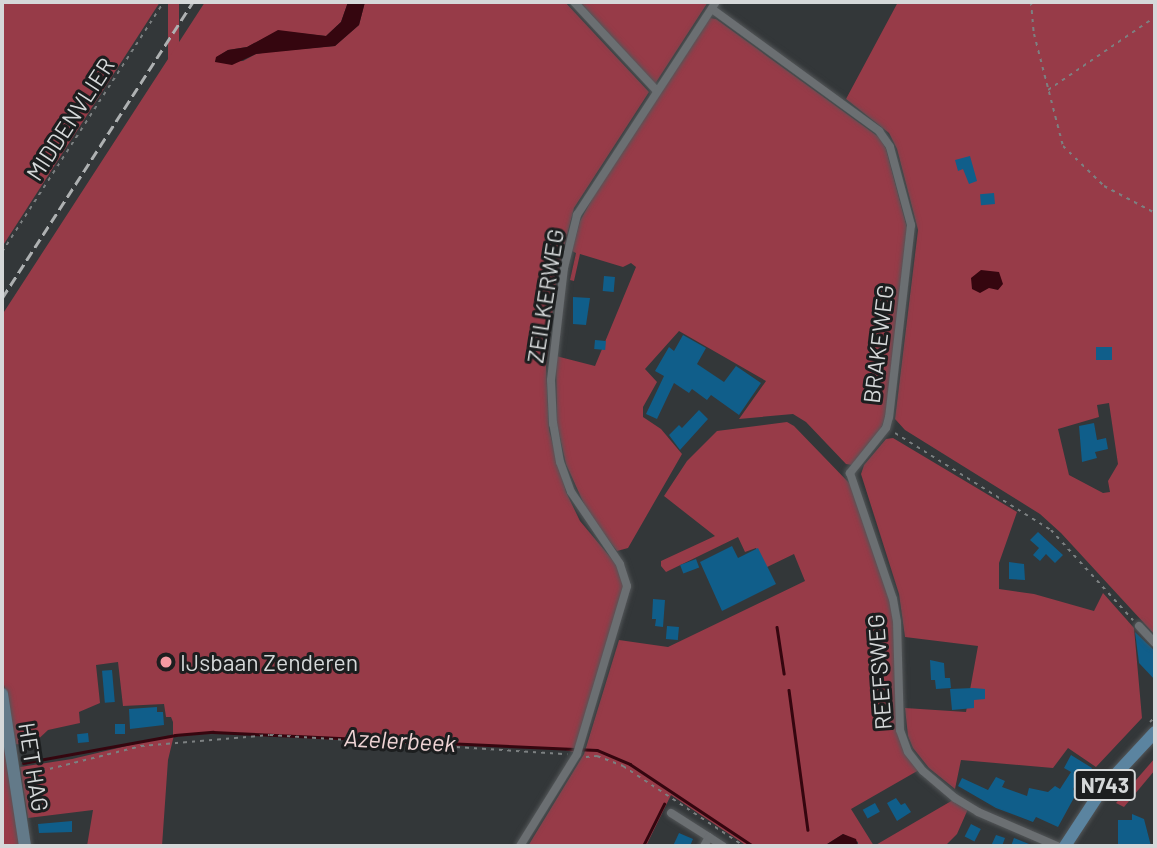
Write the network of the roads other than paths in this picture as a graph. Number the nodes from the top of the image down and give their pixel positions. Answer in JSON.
{"nodes":[{"id":1,"x":574,"y":2,"type":"edge"},
{"id":2,"x":714,"y":5,"type":"edge"},
{"id":3,"x":656,"y":90,"type":"junction"},
{"id":4,"x":887,"y":428,"type":"joint"},
{"id":5,"x":1139,"y":626,"type":"road end"},
{"id":6,"x":1155,"y":643,"type":"edge"},
{"id":7,"x":2,"y":694,"type":"edge"},
{"id":8,"x":1155,"y":732,"type":"edge"},
{"id":9,"x":671,"y":813,"type":"dead end"},
{"id":10,"x":709,"y":837,"type":"junction"},
{"id":11,"x":25,"y":846,"type":"edge"},
{"id":12,"x":520,"y":846,"type":"edge"},
{"id":13,"x":705,"y":846,"type":"edge"},
{"id":14,"x":723,"y":846,"type":"edge"},
{"id":15,"x":1058,"y":846,"type":"edge"},
{"id":16,"x":1065,"y":846,"type":"edge"}],
"edges":[{"from":1,"to":3,"type":"street"},
{"from":2,"to":3,"type":"street","name":"ZEILKERWEG"},
{"from":2,"to":4,"type":"street","name":"BRAKEWEG"},
{"from":3,"to":12,"type":"street","name":"ZEILKERWEG"},
{"from":4,"to":15,"type":"street","name":"REEFSWEG"},
{"from":5,"to":6,"type":"street"},
{"from":7,"to":11,"type":"street","name":"HET HAG"},
{"from":8,"to":16,"type":"main road","number":"N743"},
{"from":9,"to":10,"type":"street"},
{"from":10,"to":13,"type":"street"},
{"from":10,"to":14,"type":"street"}]}
